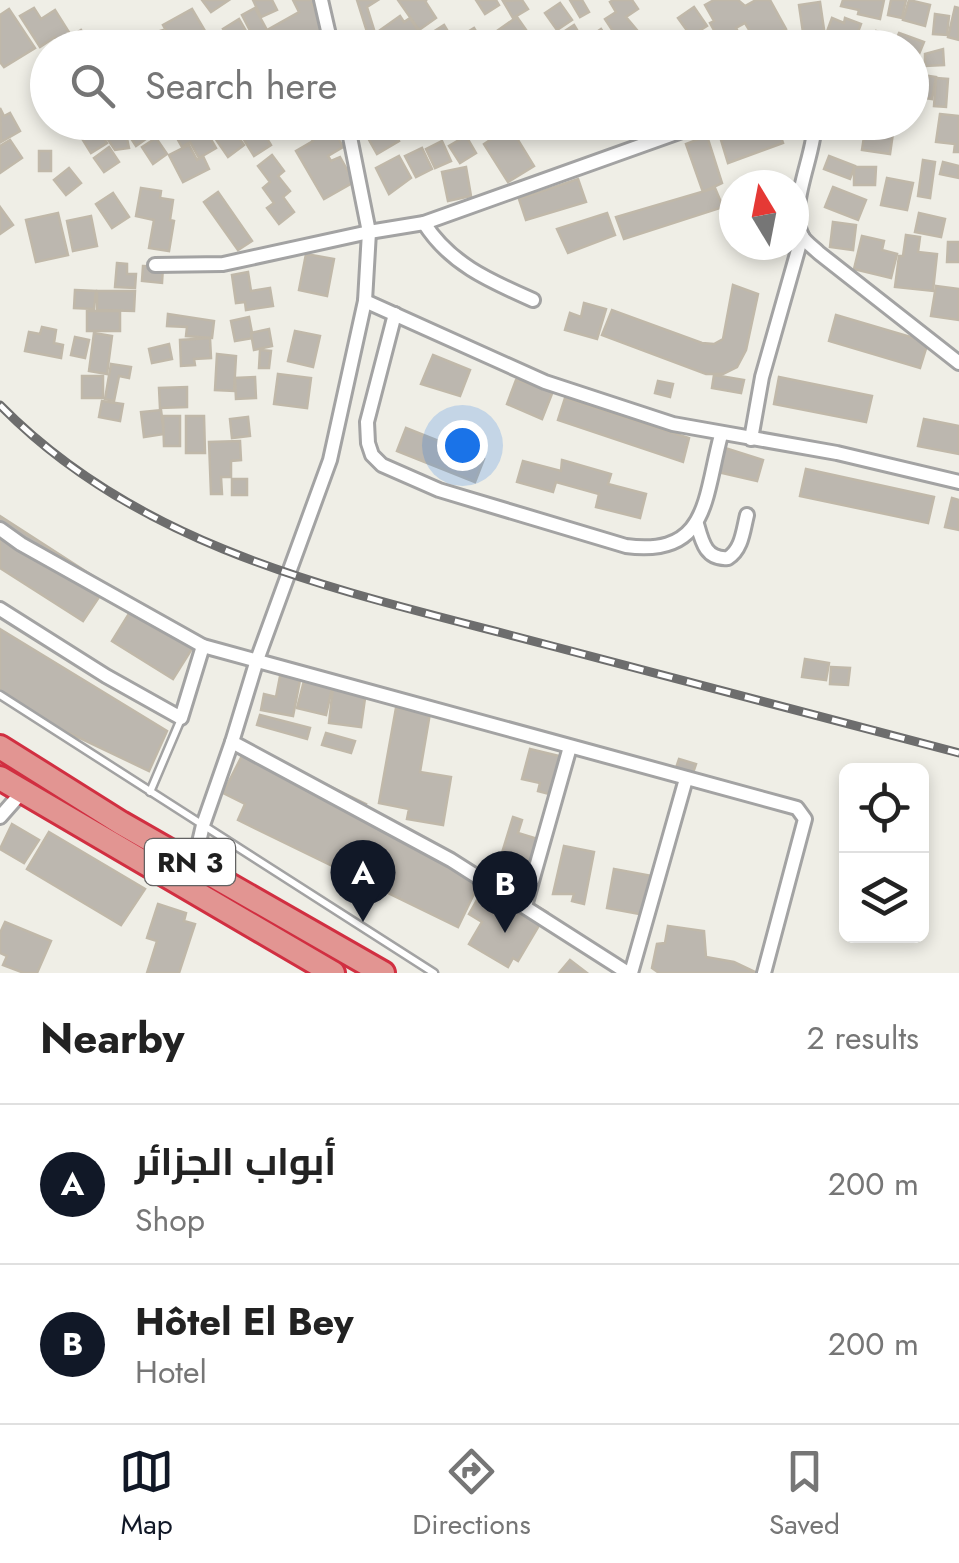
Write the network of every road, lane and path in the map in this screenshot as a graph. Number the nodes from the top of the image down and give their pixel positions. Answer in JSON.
{"nodes":[{"id":1,"x":321,"y":0,"type":"edge"},
{"id":2,"x":328,"y":30,"type":"edge"},
{"id":3,"x":351,"y":140,"type":"edge"},
{"id":4,"x":656,"y":140,"type":"edge"},
{"id":5,"x":815,"y":140,"type":"edge"},
{"id":6,"x":807,"y":170,"type":"edge"},
{"id":7,"x":424,"y":223,"type":"junction"},
{"id":8,"x":369,"y":232,"type":"junction"},
{"id":9,"x":809,"y":243,"type":"edge"},
{"id":10,"x":795,"y":260,"type":"edge"},
{"id":11,"x":154,"y":265,"type":"dead end"},
{"id":12,"x":365,"y":300,"type":"junction"},
{"id":13,"x":532,"y":300,"type":"dead end"},
{"id":14,"x":395,"y":314,"type":"junction"},
{"id":15,"x":959,"y":363,"type":"edge"},
{"id":16,"x":721,"y":435,"type":"junction"},
{"id":17,"x":751,"y":439,"type":"junction"},
{"id":18,"x":959,"y":482,"type":"edge"},
{"id":19,"x":747,"y":515,"type":"dead end"},
{"id":20,"x":697,"y":524,"type":"junction"},
{"id":21,"x":0,"y":529,"type":"edge"},
{"id":22,"x":0,"y":609,"type":"edge"},
{"id":23,"x":203,"y":646,"type":"junction"},
{"id":24,"x":257,"y":660,"type":"junction"},
{"id":25,"x":0,"y":695,"type":"edge"},
{"id":26,"x":181,"y":718,"type":"junction"},
{"id":27,"x":232,"y":742,"type":"junction"},
{"id":28,"x":570,"y":747,"type":"junction"},
{"id":29,"x":0,"y":748,"type":"edge"},
{"id":30,"x":0,"y":778,"type":"edge"},
{"id":31,"x":686,"y":779,"type":"junction"},
{"id":32,"x":22,"y":792,"type":"junction"},
{"id":33,"x":150,"y":792,"type":"junction"},
{"id":34,"x":0,"y":816,"type":"edge"},
{"id":35,"x":203,"y":825,"type":"junction"},
{"id":36,"x":194,"y":864,"type":"junction"},
{"id":37,"x":525,"y":906,"type":"junction"},
{"id":38,"x":333,"y":973,"type":"edge"},
{"id":39,"x":382,"y":973,"type":"edge"},
{"id":40,"x":434,"y":973,"type":"edge"},
{"id":41,"x":629,"y":973,"type":"edge"},
{"id":42,"x":764,"y":973,"type":"edge"}],
"edges":[{"from":1,"to":2,"type":"street"},
{"from":3,"to":8,"type":"street"},
{"from":4,"to":7,"type":"street"},
{"from":5,"to":6,"type":"street"},
{"from":7,"to":8,"type":"street"},
{"from":7,"to":13,"type":"street"},
{"from":8,"to":11,"type":"street"},
{"from":8,"to":12,"type":"street"},
{"from":9,"to":15,"type":"street"},
{"from":10,"to":17,"type":"street"},
{"from":12,"to":14,"type":"street"},
{"from":12,"to":24,"type":"street"},
{"from":14,"to":16,"type":"street"},
{"from":14,"to":20,"type":"street"},
{"from":16,"to":17,"type":"street"},
{"from":16,"to":20,"type":"street"},
{"from":17,"to":18,"type":"street"},
{"from":19,"to":20,"type":"street"},
{"from":21,"to":23,"type":"street"},
{"from":22,"to":26,"type":"street"},
{"from":23,"to":24,"type":"street"},
{"from":23,"to":26,"type":"street"},
{"from":24,"to":27,"type":"street"},
{"from":24,"to":28,"type":"street"},
{"from":25,"to":33,"type":"lane"},
{"from":26,"to":33,"type":"lane"},
{"from":27,"to":35,"type":"street"},
{"from":27,"to":37,"type":"street"},
{"from":28,"to":31,"type":"street"},
{"from":28,"to":37,"type":"street"},
{"from":29,"to":36,"type":"highway","number":"RN 3"},
{"from":30,"to":32,"type":"highway","number":"RN 3"},
{"from":31,"to":41,"type":"street"},
{"from":31,"to":42,"type":"street"},
{"from":32,"to":34,"type":"street"},
{"from":32,"to":38,"type":"highway","number":"RN 3"},
{"from":33,"to":35,"type":"lane"},
{"from":35,"to":36,"type":"street"},
{"from":35,"to":40,"type":"lane"},
{"from":36,"to":39,"type":"highway","number":"RN 3"},
{"from":37,"to":41,"type":"street"}]}
